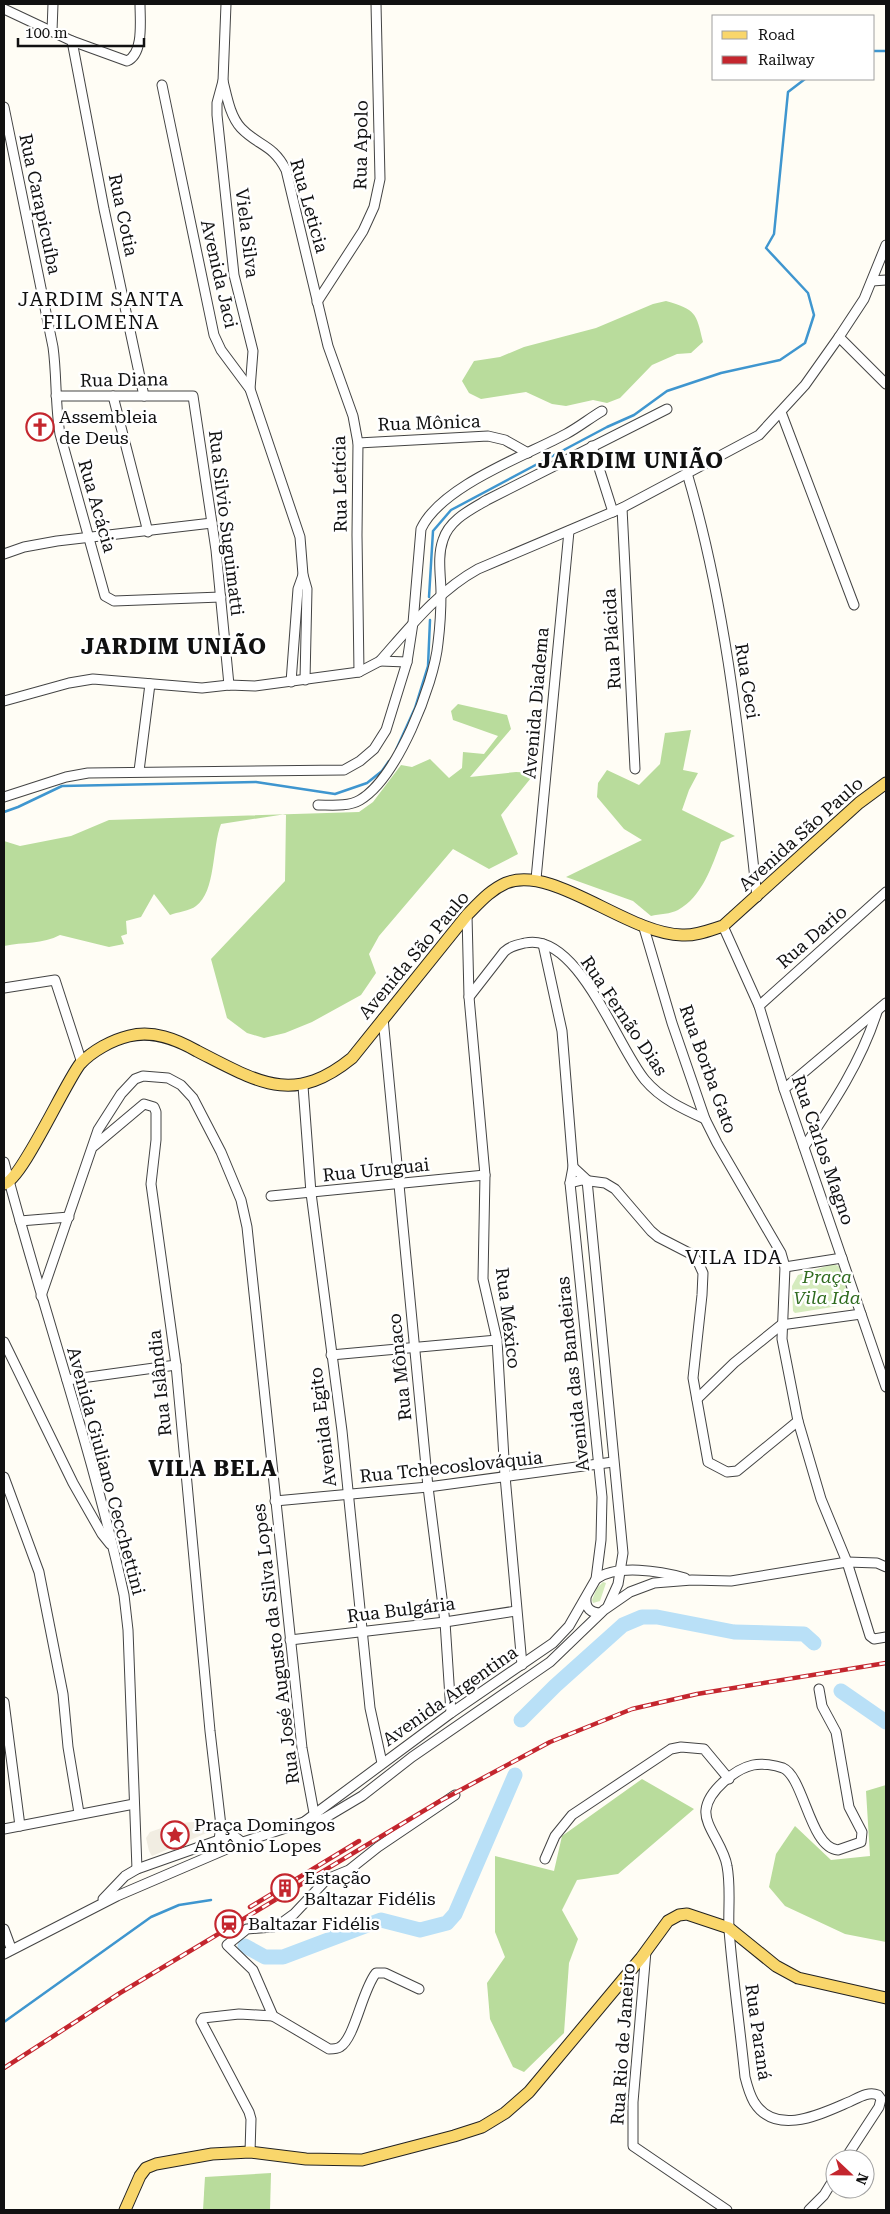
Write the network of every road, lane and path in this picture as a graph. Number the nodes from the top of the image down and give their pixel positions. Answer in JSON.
{"nodes":[{"id":1,"x":53,"y":4,"type":"edge"},
{"id":2,"x":140,"y":4,"type":"edge"},
{"id":3,"x":226,"y":4,"type":"edge"},
{"id":4,"x":376,"y":4,"type":"edge"},
{"id":5,"x":4,"y":9,"type":"edge"},
{"id":6,"x":52,"y":31,"type":"junction"},
{"id":7,"x":72,"y":41,"type":"junction"},
{"id":8,"x":223,"y":81,"type":"junction"},
{"id":9,"x":162,"y":85,"type":"dead end"},
{"id":10,"x":4,"y":107,"type":"edge"},
{"id":11,"x":886,"y":250,"type":"edge"},
{"id":12,"x":886,"y":280,"type":"edge"},
{"id":13,"x":872,"y":281,"type":"junction"},
{"id":14,"x":317,"y":302,"type":"junction"},
{"id":15,"x":839,"y":336,"type":"junction"},
{"id":16,"x":886,"y":384,"type":"edge"},
{"id":17,"x":250,"y":389,"type":"junction"},
{"id":18,"x":56,"y":396,"type":"junction"},
{"id":19,"x":113,"y":396,"type":"junction"},
{"id":20,"x":144,"y":396,"type":"junction"},
{"id":21,"x":193,"y":396,"type":"joint"},
{"id":22,"x":667,"y":409,"type":"dead end"},
{"id":23,"x":602,"y":411,"type":"dead end"},
{"id":24,"x":781,"y":412,"type":"junction"},
{"id":25,"x":358,"y":443,"type":"junction"},
{"id":26,"x":592,"y":446,"type":"junction"},
{"id":27,"x":528,"y":453,"type":"junction"},
{"id":28,"x":688,"y":473,"type":"junction"},
{"id":29,"x":622,"y":508,"type":"junction"},
{"id":30,"x":613,"y":512,"type":"junction"},
{"id":31,"x":212,"y":523,"type":"junction"},
{"id":32,"x":569,"y":531,"type":"junction"},
{"id":33,"x":148,"y":532,"type":"junction"},
{"id":34,"x":90,"y":538,"type":"junction"},
{"id":35,"x":4,"y":554,"type":"edge"},
{"id":36,"x":303,"y":575,"type":"junction"},
{"id":37,"x":441,"y":593,"type":"junction"},
{"id":38,"x":220,"y":597,"type":"junction"},
{"id":39,"x":854,"y":605,"type":"dead end"},
{"id":40,"x":413,"y":623,"type":"junction"},
{"id":41,"x":380,"y":661,"type":"junction"},
{"id":42,"x":408,"y":662,"type":"junction"},
{"id":43,"x":359,"y":672,"type":"junction"},
{"id":44,"x":305,"y":680,"type":"junction"},
{"id":45,"x":291,"y":682,"type":"junction"},
{"id":46,"x":150,"y":684,"type":"junction"},
{"id":47,"x":228,"y":685,"type":"junction"},
{"id":48,"x":4,"y":701,"type":"edge"},
{"id":49,"x":635,"y":769,"type":"dead end"},
{"id":50,"x":139,"y":771,"type":"junction"},
{"id":51,"x":886,"y":783,"type":"edge"},
{"id":52,"x":4,"y":797,"type":"edge"},
{"id":53,"x":318,"y":806,"type":"dead end"},
{"id":54,"x":536,"y":879,"type":"junction"},
{"id":55,"x":886,"y":892,"type":"edge"},
{"id":56,"x":757,"y":897,"type":"junction"},
{"id":57,"x":468,"y":915,"type":"junction"},
{"id":58,"x":723,"y":926,"type":"junction"},
{"id":59,"x":644,"y":928,"type":"junction"},
{"id":60,"x":543,"y":944,"type":"junction"},
{"id":61,"x":4,"y":988,"type":"edge"},
{"id":62,"x":469,"y":997,"type":"junction"},
{"id":63,"x":886,"y":1004,"type":"edge"},
{"id":64,"x":759,"y":1006,"type":"junction"},
{"id":65,"x":877,"y":1012,"type":"junction"},
{"id":66,"x":383,"y":1018,"type":"junction"},
{"id":67,"x":82,"y":1062,"type":"junction"},
{"id":68,"x":303,"y":1086,"type":"junction"},
{"id":69,"x":784,"y":1089,"type":"junction"},
{"id":70,"x":705,"y":1119,"type":"junction"},
{"id":71,"x":804,"y":1147,"type":"junction"},
{"id":72,"x":92,"y":1148,"type":"junction"},
{"id":73,"x":4,"y":1162,"type":"edge"},
{"id":74,"x":573,"y":1167,"type":"junction"},
{"id":75,"x":485,"y":1174,"type":"junction"},
{"id":76,"x":587,"y":1180,"type":"junction"},
{"id":77,"x":570,"y":1182,"type":"junction"},
{"id":78,"x":6,"y":1183,"type":"edge"},
{"id":79,"x":398,"y":1184,"type":"junction"},
{"id":80,"x":311,"y":1193,"type":"junction"},
{"id":81,"x":271,"y":1196,"type":"dead end"},
{"id":82,"x":69,"y":1217,"type":"junction"},
{"id":83,"x":20,"y":1221,"type":"junction"},
{"id":84,"x":842,"y":1258,"type":"junction"},
{"id":85,"x":785,"y":1267,"type":"junction"},
{"id":86,"x":41,"y":1296,"type":"junction"},
{"id":87,"x":861,"y":1314,"type":"junction"},
{"id":88,"x":781,"y":1325,"type":"junction"},
{"id":89,"x":585,"y":1327,"type":"junction"},
{"id":90,"x":600,"y":1327,"type":"junction"},
{"id":91,"x":497,"y":1340,"type":"junction"},
{"id":92,"x":4,"y":1342,"type":"edge"},
{"id":93,"x":415,"y":1348,"type":"junction"},
{"id":94,"x":331,"y":1355,"type":"junction"},
{"id":95,"x":176,"y":1365,"type":"junction"},
{"id":96,"x":67,"y":1380,"type":"junction"},
{"id":97,"x":886,"y":1386,"type":"edge"},
{"id":98,"x":698,"y":1399,"type":"junction"},
{"id":99,"x":798,"y":1421,"type":"junction"},
{"id":100,"x":613,"y":1462,"type":"junction"},
{"id":101,"x":599,"y":1464,"type":"junction"},
{"id":102,"x":505,"y":1476,"type":"junction"},
{"id":103,"x":4,"y":1477,"type":"edge"},
{"id":104,"x":428,"y":1487,"type":"junction"},
{"id":105,"x":347,"y":1494,"type":"junction"},
{"id":106,"x":275,"y":1501,"type":"junction"},
{"id":107,"x":112,"y":1546,"type":"junction"},
{"id":108,"x":846,"y":1562,"type":"junction"},
{"id":109,"x":886,"y":1567,"type":"edge"},
{"id":110,"x":622,"y":1569,"type":"junction"},
{"id":111,"x":596,"y":1579,"type":"junction"},
{"id":112,"x":692,"y":1580,"type":"junction"},
{"id":113,"x":586,"y":1598,"type":"junction"},
{"id":114,"x":604,"y":1610,"type":"junction"},
{"id":115,"x":516,"y":1611,"type":"junction"},
{"id":116,"x":445,"y":1622,"type":"junction"},
{"id":117,"x":364,"y":1631,"type":"junction"},
{"id":118,"x":886,"y":1637,"type":"edge"},
{"id":119,"x":290,"y":1640,"type":"junction"},
{"id":120,"x":522,"y":1665,"type":"junction"},
{"id":121,"x":819,"y":1688,"type":"dead end"},
{"id":122,"x":4,"y":1702,"type":"edge"},
{"id":123,"x":451,"y":1713,"type":"junction"},
{"id":124,"x":382,"y":1764,"type":"junction"},
{"id":125,"x":365,"y":1777,"type":"junction"},
{"id":126,"x":729,"y":1779,"type":"junction"},
{"id":127,"x":355,"y":1784,"type":"junction"},
{"id":128,"x":371,"y":1789,"type":"junction"},
{"id":129,"x":362,"y":1796,"type":"junction"},
{"id":130,"x":455,"y":1796,"type":"dead end"},
{"id":131,"x":134,"y":1804,"type":"junction"},
{"id":132,"x":79,"y":1813,"type":"junction"},
{"id":133,"x":314,"y":1813,"type":"junction"},
{"id":134,"x":304,"y":1822,"type":"junction"},
{"id":135,"x":20,"y":1826,"type":"junction"},
{"id":136,"x":222,"y":1826,"type":"junction"},
{"id":137,"x":4,"y":1830,"type":"edge"},
{"id":138,"x":220,"y":1840,"type":"junction"},
{"id":139,"x":243,"y":1842,"type":"junction"},
{"id":140,"x":545,"y":1859,"type":"dead end"},
{"id":141,"x":137,"y":1869,"type":"junction"},
{"id":142,"x":117,"y":1896,"type":"junction"},
{"id":143,"x":96,"y":1906,"type":"junction"},
{"id":144,"x":729,"y":1928,"type":"junction"},
{"id":145,"x":4,"y":1929,"type":"edge"},
{"id":146,"x":646,"y":1950,"type":"junction"},
{"id":147,"x":8,"y":1951,"type":"edge"},
{"id":148,"x":419,"y":1989,"type":"dead end"},
{"id":149,"x":886,"y":1998,"type":"edge"},
{"id":150,"x":273,"y":2016,"type":"junction"},
{"id":151,"x":852,"y":2149,"type":"edge"},
{"id":152,"x":250,"y":2152,"type":"junction"},
{"id":153,"x":825,"y":2193,"type":"edge"},
{"id":154,"x":125,"y":2210,"type":"edge"},
{"id":155,"x":727,"y":2210,"type":"edge"},
{"id":156,"x":809,"y":2210,"type":"edge"}],
"edges":[{"from":1,"to":6,"type":"street"},
{"from":2,"to":7,"type":"street"},
{"from":3,"to":8,"type":"street"},
{"from":4,"to":14,"type":"street","name":"Rua Apolo"},
{"from":5,"to":6,"type":"street"},
{"from":6,"to":7,"type":"street"},
{"from":7,"to":20,"type":"street","name":"Rua Cotia"},
{"from":8,"to":14,"type":"street","name":"Rua Leticia"},
{"from":8,"to":17,"type":"street","name":"Viela Silva"},
{"from":9,"to":17,"type":"street","name":"Avenida Jaci"},
{"from":10,"to":18,"type":"street","name":"Rua Carapicuíba"},
{"from":11,"to":13,"type":"street"},
{"from":12,"to":13,"type":"street"},
{"from":13,"to":15,"type":"street"},
{"from":14,"to":25,"type":"street","name":"Rua Letícia"},
{"from":15,"to":16,"type":"street"},
{"from":15,"to":24,"type":"street"},
{"from":17,"to":36,"type":"street","name":"Avenida Jaci"},
{"from":18,"to":19,"type":"street","name":"Rua Diana"},
{"from":18,"to":34,"type":"street","name":"Rua Acácia"},
{"from":19,"to":20,"type":"street","name":"Rua Diana"},
{"from":19,"to":33,"type":"street"},
{"from":20,"to":21,"type":"street","name":"Rua Diana"},
{"from":21,"to":31,"type":"street","name":"Rua Silvio Suguimatti"},
{"from":22,"to":26,"type":"street"},
{"from":23,"to":27,"type":"street"},
{"from":24,"to":28,"type":"street"},
{"from":24,"to":39,"type":"street"},
{"from":25,"to":27,"type":"street","name":"Rua Mônica"},
{"from":25,"to":43,"type":"street","name":"Rua Letícia"},
{"from":26,"to":30,"type":"street"},
{"from":26,"to":37,"type":"street"},
{"from":27,"to":40,"type":"street"},
{"from":28,"to":29,"type":"street"},
{"from":28,"to":56,"type":"street","name":"Rua Ceci"},
{"from":29,"to":30,"type":"street"},
{"from":29,"to":49,"type":"street","name":"Rua Plácida"},
{"from":30,"to":32,"type":"street"},
{"from":31,"to":33,"type":"street"},
{"from":31,"to":38,"type":"street","name":"Rua Silvio Suguimatti"},
{"from":32,"to":37,"type":"street"},
{"from":32,"to":54,"type":"street","name":"Avenida Diadema"},
{"from":33,"to":34,"type":"street"},
{"from":34,"to":35,"type":"street"},
{"from":34,"to":38,"type":"street","name":"Rua Acácia"},
{"from":36,"to":44,"type":"street","name":"Avenida Jaci"},
{"from":36,"to":45,"type":"street","name":"Avenida Jaci"},
{"from":37,"to":40,"type":"street"},
{"from":37,"to":53,"type":"street"},
{"from":38,"to":47,"type":"street","name":"Rua Silvio Suguimatti"},
{"from":40,"to":41,"type":"street"},
{"from":40,"to":42,"type":"street"},
{"from":41,"to":42,"type":"street"},
{"from":41,"to":43,"type":"street"},
{"from":42,"to":50,"type":"street"},
{"from":43,"to":44,"type":"street"},
{"from":44,"to":45,"type":"street"},
{"from":45,"to":47,"type":"street"},
{"from":46,"to":47,"type":"street"},
{"from":46,"to":48,"type":"street"},
{"from":46,"to":50,"type":"street"},
{"from":50,"to":52,"type":"street"},
{"from":51,"to":56,"type":"main road","name":"Avenida São Paulo"},
{"from":54,"to":57,"type":"main road","name":"Avenida São Paulo"},
{"from":54,"to":59,"type":"main road","name":"Avenida São Paulo"},
{"from":55,"to":64,"type":"street","name":"Rua Dario"},
{"from":56,"to":58,"type":"main road","name":"Avenida São Paulo"},
{"from":57,"to":62,"type":"street","name":"Rua México"},
{"from":57,"to":66,"type":"main road","name":"Avenida São Paulo"},
{"from":58,"to":59,"type":"main road","name":"Avenida São Paulo"},
{"from":58,"to":64,"type":"street","name":"Rua Carlos Magno"},
{"from":59,"to":70,"type":"street","name":"Rua Borba Gato"},
{"from":60,"to":62,"type":"street"},
{"from":60,"to":70,"type":"street","name":"Rua Fernão Dias"},
{"from":60,"to":74,"type":"street","name":"Avenida das Bandeiras"},
{"from":61,"to":67,"type":"street"},
{"from":62,"to":75,"type":"street","name":"Rua México"},
{"from":63,"to":65,"type":"street"},
{"from":64,"to":69,"type":"street","name":"Rua Carlos Magno"},
{"from":65,"to":69,"type":"street"},
{"from":65,"to":71,"type":"street"},
{"from":66,"to":68,"type":"main road","name":"Avenida São Paulo"},
{"from":66,"to":79,"type":"street","name":"Rua Mônaco"},
{"from":67,"to":68,"type":"main road","name":"Avenida São Paulo"},
{"from":67,"to":78,"type":"main road","name":"Avenida São Paulo"},
{"from":68,"to":80,"type":"street","name":"Avenida Egito"},
{"from":69,"to":71,"type":"street","name":"Rua Carlos Magno"},
{"from":70,"to":85,"type":"street","name":"Rua Borba Gato"},
{"from":71,"to":84,"type":"street","name":"Rua Carlos Magno"},
{"from":72,"to":82,"type":"street","name":"Rua José Augusto da Silva Lopes"},
{"from":72,"to":95,"type":"street","name":"Rua Islândia"},
{"from":72,"to":106,"type":"street","name":"Rua José Augusto da Silva Lopes"},
{"from":73,"to":78,"type":"street","name":"Avenida Giuliano Cecchettini"},
{"from":74,"to":76,"type":"street"},
{"from":74,"to":77,"type":"street","name":"Avenida das Bandeiras"},
{"from":75,"to":79,"type":"street","name":"Rua Uruguai"},
{"from":75,"to":91,"type":"street","name":"Rua México"},
{"from":76,"to":77,"type":"street"},
{"from":76,"to":90,"type":"street","name":"Avenida das Bandeiras"},
{"from":76,"to":98,"type":"street"},
{"from":77,"to":89,"type":"street","name":"Avenida das Bandeiras"},
{"from":78,"to":83,"type":"street","name":"Avenida Giuliano Cecchettini"},
{"from":79,"to":80,"type":"street","name":"Rua Uruguai"},
{"from":79,"to":93,"type":"street","name":"Rua Mônaco"},
{"from":80,"to":81,"type":"street","name":"Rua Uruguai"},
{"from":80,"to":94,"type":"street","name":"Avenida Egito"},
{"from":82,"to":83,"type":"street"},
{"from":82,"to":86,"type":"street","name":"Rua José Augusto da Silva Lopes"},
{"from":83,"to":86,"type":"street","name":"Avenida Giuliano Cecchettini"},
{"from":84,"to":85,"type":"street"},
{"from":84,"to":87,"type":"street","name":"Rua Carlos Magno"},
{"from":85,"to":88,"type":"street"},
{"from":86,"to":96,"type":"street","name":"Avenida Giuliano Cecchettini"},
{"from":87,"to":88,"type":"street"},
{"from":87,"to":97,"type":"street","name":"Rua Carlos Magno"},
{"from":88,"to":98,"type":"street"},
{"from":88,"to":99,"type":"street"},
{"from":89,"to":90,"type":"street"},
{"from":89,"to":101,"type":"street","name":"Avenida das Bandeiras"},
{"from":90,"to":100,"type":"street","name":"Avenida das Bandeiras"},
{"from":91,"to":93,"type":"street"},
{"from":91,"to":102,"type":"street","name":"Rua México"},
{"from":92,"to":107,"type":"street"},
{"from":93,"to":94,"type":"street"},
{"from":93,"to":104,"type":"street","name":"Rua Mônaco"},
{"from":94,"to":105,"type":"street","name":"Avenida Egito"},
{"from":95,"to":96,"type":"street"},
{"from":95,"to":136,"type":"street","name":"Rua Islândia"},
{"from":96,"to":107,"type":"street","name":"Avenida Giuliano Cecchettini"},
{"from":98,"to":99,"type":"street"},
{"from":99,"to":108,"type":"street"},
{"from":100,"to":101,"type":"street","name":"Rua Tchecoslováquia"},
{"from":100,"to":110,"type":"street","name":"Avenida das Bandeiras"},
{"from":101,"to":102,"type":"street","name":"Rua Tchecoslováquia"},
{"from":101,"to":111,"type":"street","name":"Avenida das Bandeiras"},
{"from":102,"to":104,"type":"street","name":"Rua Tchecoslováquia"},
{"from":102,"to":115,"type":"street","name":"Rua México"},
{"from":103,"to":132,"type":"street"},
{"from":104,"to":105,"type":"street","name":"Rua Tchecoslováquia"},
{"from":104,"to":116,"type":"street","name":"Rua Mônaco"},
{"from":105,"to":106,"type":"street","name":"Rua Tchecoslováquia"},
{"from":105,"to":117,"type":"street","name":"Avenida Egito"},
{"from":106,"to":119,"type":"street","name":"Rua José Augusto da Silva Lopes"},
{"from":107,"to":131,"type":"street","name":"Avenida Giuliano Cecchettini"},
{"from":108,"to":109,"type":"street"},
{"from":108,"to":112,"type":"street"},
{"from":108,"to":118,"type":"street"},
{"from":110,"to":111,"type":"street"},
{"from":110,"to":112,"type":"street"},
{"from":110,"to":114,"type":"street"},
{"from":111,"to":113,"type":"street","name":"Avenida Argentina"},
{"from":112,"to":114,"type":"street"},
{"from":113,"to":114,"type":"street"},
{"from":113,"to":120,"type":"street","name":"Avenida Argentina"},
{"from":114,"to":128,"type":"street","name":"Avenida Argentina"},
{"from":115,"to":116,"type":"street","name":"Rua Bulgária"},
{"from":115,"to":120,"type":"street","name":"Rua México"},
{"from":116,"to":117,"type":"street","name":"Rua Bulgária"},
{"from":116,"to":123,"type":"street","name":"Rua Mônaco"},
{"from":117,"to":119,"type":"street","name":"Rua Bulgária"},
{"from":117,"to":124,"type":"street","name":"Avenida Egito"},
{"from":119,"to":133,"type":"street","name":"Rua José Augusto da Silva Lopes"},
{"from":120,"to":123,"type":"street","name":"Avenida Argentina"},
{"from":121,"to":126,"type":"street"},
{"from":122,"to":135,"type":"street"},
{"from":123,"to":124,"type":"street","name":"Avenida Argentina"},
{"from":124,"to":125,"type":"street","name":"Avenida Argentina"},
{"from":125,"to":127,"type":"street","name":"Avenida Argentina"},
{"from":125,"to":128,"type":"street"},
{"from":126,"to":140,"type":"street"},
{"from":126,"to":144,"type":"street"},
{"from":127,"to":129,"type":"street"},
{"from":127,"to":133,"type":"street","name":"Avenida Argentina"},
{"from":128,"to":129,"type":"street","name":"Avenida Argentina"},
{"from":129,"to":134,"type":"street","name":"Avenida Argentina"},
{"from":130,"to":150,"type":"street"},
{"from":131,"to":132,"type":"street"},
{"from":131,"to":141,"type":"street","name":"Avenida Giuliano Cecchettini"},
{"from":132,"to":135,"type":"street"},
{"from":133,"to":134,"type":"street","name":"Avenida Argentina"},
{"from":134,"to":139,"type":"street","name":"Avenida Argentina"},
{"from":135,"to":137,"type":"street"},
{"from":136,"to":138,"type":"street","name":"Rua Islândia"},
{"from":136,"to":139,"type":"street"},
{"from":138,"to":139,"type":"street"},
{"from":138,"to":141,"type":"street"},
{"from":139,"to":142,"type":"street"},
{"from":141,"to":142,"type":"street"},
{"from":141,"to":143,"type":"street"},
{"from":142,"to":143,"type":"street"},
{"from":143,"to":147,"type":"street"},
{"from":144,"to":146,"type":"main road"},
{"from":144,"to":149,"type":"main road"},
{"from":144,"to":151,"type":"street","name":"Rua Paraná"},
{"from":145,"to":147,"type":"street"},
{"from":146,"to":152,"type":"main road"},
{"from":146,"to":155,"type":"street","name":"Rua Rio de Janeiro"},
{"from":148,"to":150,"type":"street"},
{"from":150,"to":152,"type":"street"},
{"from":152,"to":154,"type":"main road"},
{"from":153,"to":156,"type":"street"}]}
